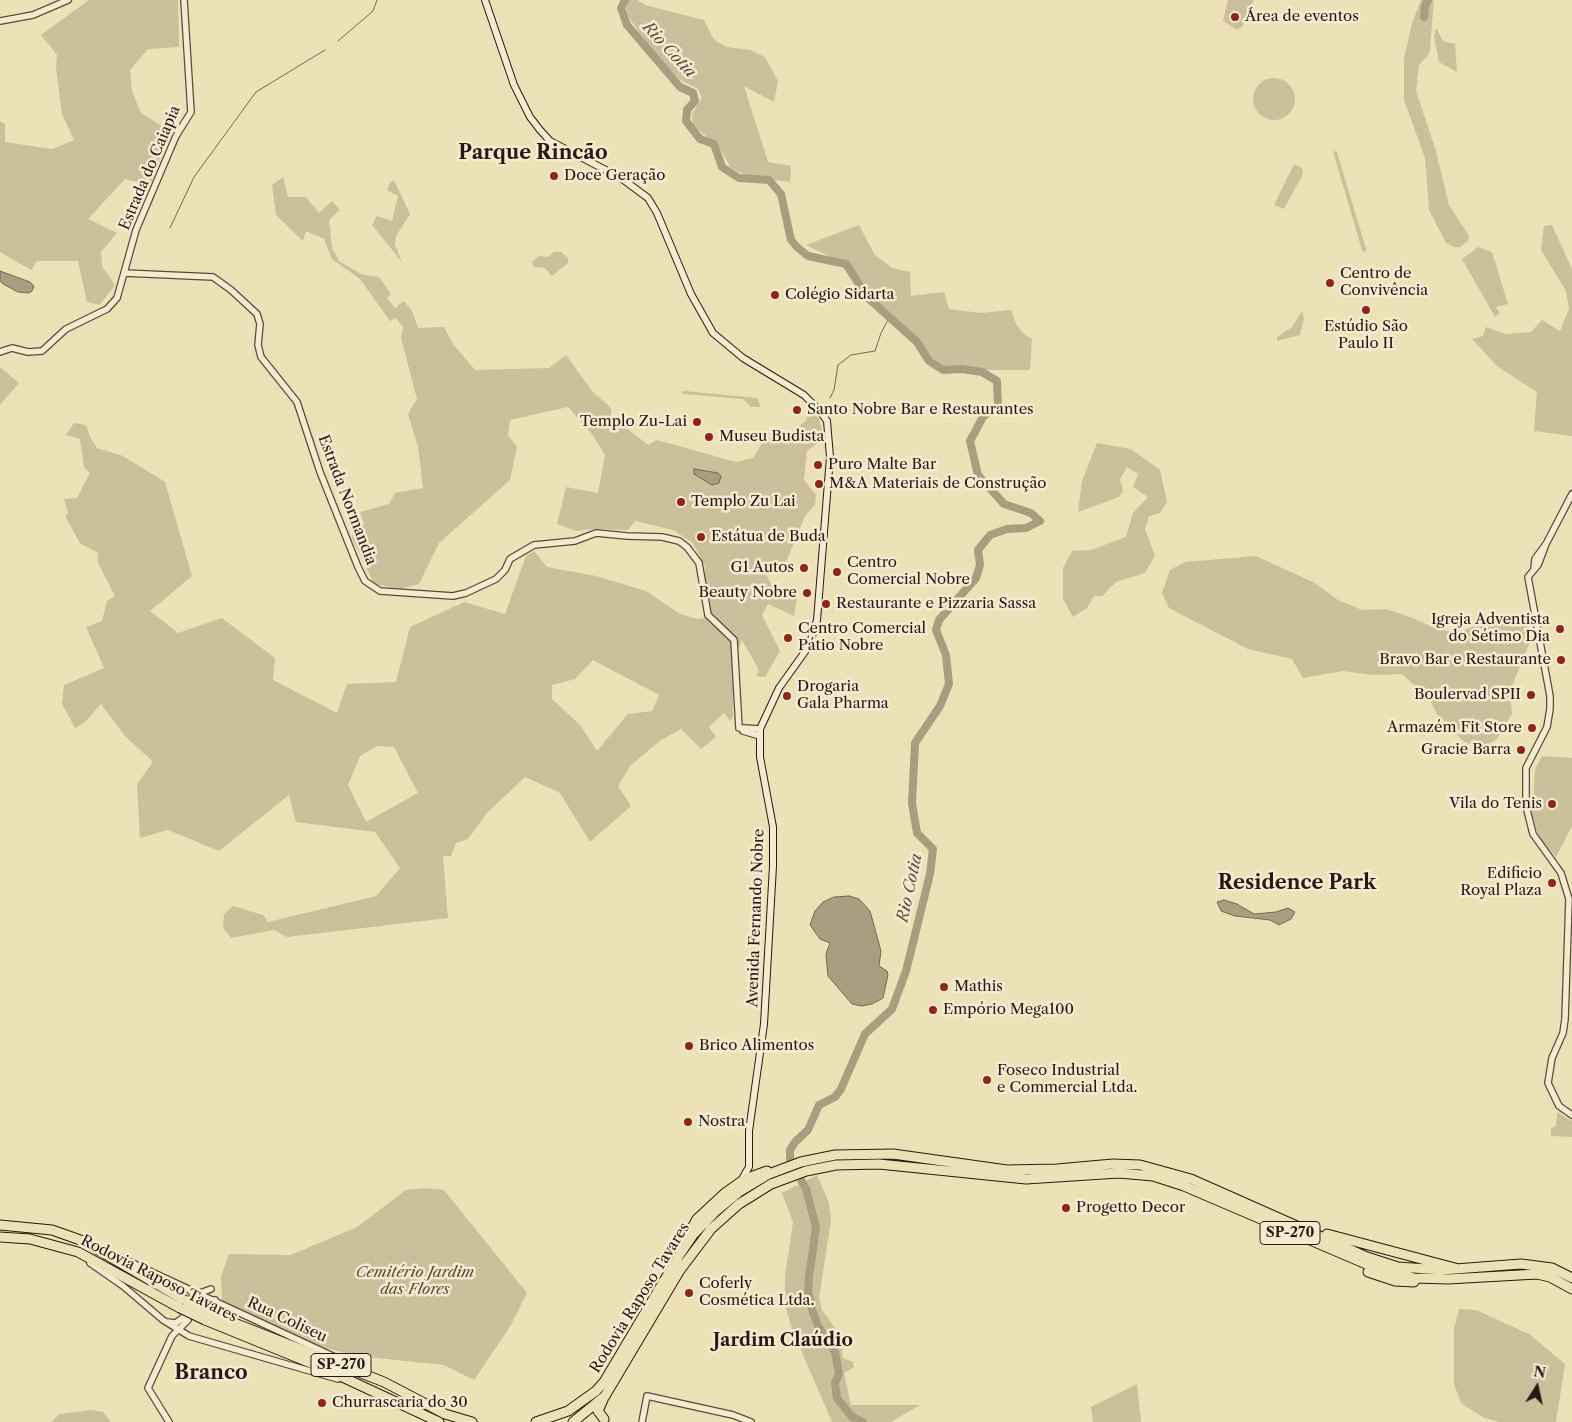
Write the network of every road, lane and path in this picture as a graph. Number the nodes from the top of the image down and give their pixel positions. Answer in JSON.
{"nodes":[{"id":1,"x":68,"y":0,"type":"edge"},
{"id":2,"x":184,"y":0,"type":"edge"},
{"id":3,"x":485,"y":0,"type":"edge"},
{"id":4,"x":0,"y":21,"type":"edge"},
{"id":5,"x":124,"y":273,"type":"junction"},
{"id":6,"x":0,"y":352,"type":"edge"},
{"id":7,"x":1572,"y":494,"type":"edge"},
{"id":8,"x":760,"y":733,"type":"junction"},
{"id":9,"x":1572,"y":1115,"type":"edge"},
{"id":10,"x":750,"y":1158,"type":"junction"},
{"id":11,"x":782,"y":1169,"type":"junction"},
{"id":12,"x":763,"y":1171,"type":"junction"},
{"id":13,"x":739,"y":1182,"type":"junction"},
{"id":14,"x":0,"y":1224,"type":"edge"},
{"id":15,"x":1298,"y":1226,"type":"junction"},
{"id":16,"x":0,"y":1237,"type":"edge"},
{"id":17,"x":83,"y":1241,"type":"junction"},
{"id":18,"x":63,"y":1246,"type":"junction"},
{"id":19,"x":680,"y":1254,"type":"junction"},
{"id":20,"x":1459,"y":1269,"type":"junction"},
{"id":21,"x":1572,"y":1278,"type":"edge"},
{"id":22,"x":188,"y":1288,"type":"junction"},
{"id":23,"x":211,"y":1289,"type":"dead end"},
{"id":24,"x":1572,"y":1289,"type":"edge"},
{"id":25,"x":203,"y":1295,"type":"junction"},
{"id":26,"x":215,"y":1300,"type":"junction"},
{"id":27,"x":183,"y":1304,"type":"junction"},
{"id":28,"x":200,"y":1305,"type":"junction"},
{"id":29,"x":207,"y":1317,"type":"junction"},
{"id":30,"x":163,"y":1320,"type":"junction"},
{"id":31,"x":188,"y":1320,"type":"junction"},
{"id":32,"x":170,"y":1325,"type":"junction"},
{"id":33,"x":179,"y":1331,"type":"junction"},
{"id":34,"x":172,"y":1336,"type":"junction"},
{"id":35,"x":195,"y":1338,"type":"junction"},
{"id":36,"x":308,"y":1344,"type":"junction"},
{"id":37,"x":327,"y":1359,"type":"junction"},
{"id":38,"x":384,"y":1382,"type":"junction"},
{"id":39,"x":357,"y":1386,"type":"junction"},
{"id":40,"x":605,"y":1396,"type":"junction"},
{"id":41,"x":604,"y":1419,"type":"dead end"},
{"id":42,"x":169,"y":1422,"type":"edge"},
{"id":43,"x":439,"y":1422,"type":"edge"},
{"id":44,"x":472,"y":1422,"type":"edge"},
{"id":45,"x":536,"y":1422,"type":"edge"},
{"id":46,"x":572,"y":1422,"type":"edge"},
{"id":47,"x":642,"y":1422,"type":"edge"},
{"id":48,"x":751,"y":1422,"type":"edge"}],
"edges":[{"from":1,"to":4,"type":"street"},
{"from":2,"to":5,"type":"street","name":"Estrada do Caiapia"},
{"from":3,"to":8,"type":"main road","name":"Avenida Fernando Nobre"},
{"from":5,"to":6,"type":"street","name":"Estrada do Caiapia"},
{"from":5,"to":8,"type":"street","name":"Estrada Normandia"},
{"from":7,"to":9,"type":"street"},
{"from":8,"to":10,"type":"main road","name":"Avenida Fernando Nobre"},
{"from":10,"to":12,"type":"main road"},
{"from":10,"to":13,"type":"main road"},
{"from":11,"to":12,"type":"highway"},
{"from":11,"to":15,"type":"highway","name":"Rodovia Raposo Tavares","number":"SP-270"},
{"from":11,"to":19,"type":"highway","name":"Rodovia Raposo Tavares","number":"SP-270"},
{"from":12,"to":13,"type":"highway"},
{"from":13,"to":19,"type":"highway"},
{"from":14,"to":17,"type":"highway","name":"Rodovia Raposo Tavares","number":"SP-270"},
{"from":15,"to":20,"type":"highway"},
{"from":15,"to":20,"type":"highway","name":"Rodovia Raposo Tavares","number":"SP-270"},
{"from":16,"to":18,"type":"highway","name":"Rodovia Raposo Tavares","number":"SP-270"},
{"from":17,"to":22,"type":"street","name":"Rua Coliseu"},
{"from":17,"to":27,"type":"highway","name":"Rodovia Raposo Tavares","number":"SP-270"},
{"from":18,"to":27,"type":"highway","name":"Rodovia Raposo Tavares","number":"SP-270"},
{"from":18,"to":30,"type":"street"},
{"from":19,"to":45,"type":"highway","name":"Rodovia Raposo Tavares","number":"SP-270"},
{"from":20,"to":21,"type":"highway","name":"Rodovia Raposo Tavares","number":"SP-270"},
{"from":22,"to":25,"type":"street","name":"Rua Coliseu"},
{"from":22,"to":30,"type":"street"},
{"from":23,"to":25,"type":"street"},
{"from":24,"to":40,"type":"highway","name":"Rodovia Raposo Tavares","number":"SP-270"},
{"from":25,"to":26,"type":"street","name":"Rua Coliseu"},
{"from":25,"to":28,"type":"street"},
{"from":26,"to":28,"type":"street"},
{"from":26,"to":36,"type":"street","name":"Rua Coliseu"},
{"from":27,"to":29,"type":"highway","name":"Rodovia Raposo Tavares","number":"SP-270","bridge":true},
{"from":28,"to":31,"type":"street"},
{"from":29,"to":37,"type":"highway","name":"Rodovia Raposo Tavares","number":"SP-270"},
{"from":29,"to":39,"type":"highway","name":"Rodovia Raposo Tavares","number":"SP-270"},
{"from":30,"to":32,"type":"street"},
{"from":31,"to":33,"type":"street"},
{"from":31,"to":35,"type":"street"},
{"from":32,"to":33,"type":"street"},
{"from":32,"to":34,"type":"street"},
{"from":33,"to":34,"type":"street"},
{"from":33,"to":35,"type":"street"},
{"from":34,"to":42,"type":"street"},
{"from":35,"to":39,"type":"street"},
{"from":36,"to":37,"type":"highway"},
{"from":36,"to":38,"type":"street","name":"Rua Coliseu"},
{"from":37,"to":38,"type":"highway","name":"Rodovia Raposo Tavares","number":"SP-270"},
{"from":38,"to":44,"type":"highway","name":"Rodovia Raposo Tavares","number":"SP-270"},
{"from":39,"to":43,"type":"highway","name":"Rodovia Raposo Tavares","number":"SP-270"},
{"from":40,"to":41,"type":"highway"},
{"from":40,"to":46,"type":"highway","name":"Rodovia Raposo Tavares","number":"SP-270"},
{"from":47,"to":48,"type":"street"}]}
